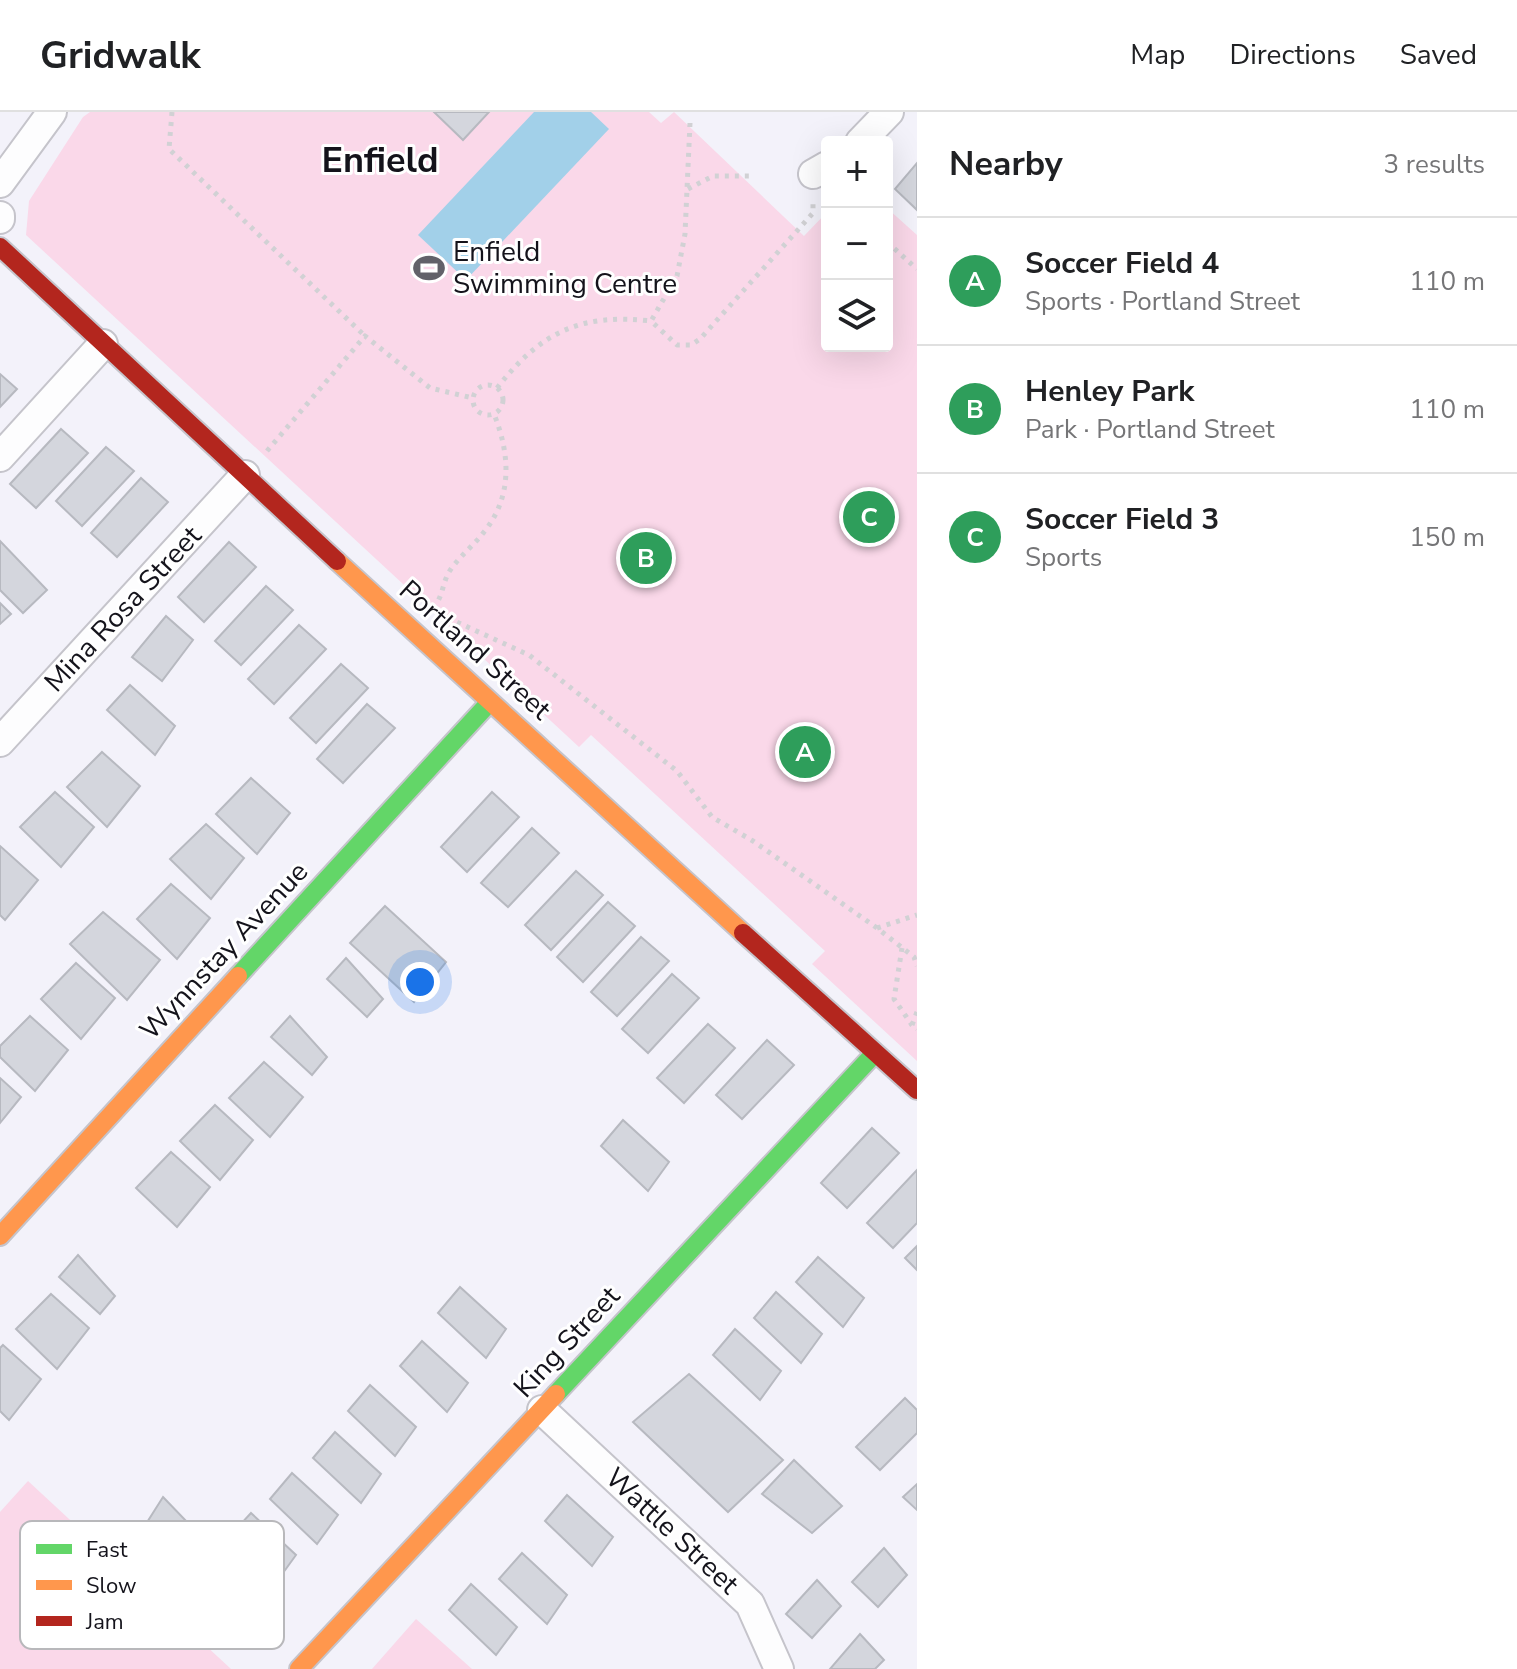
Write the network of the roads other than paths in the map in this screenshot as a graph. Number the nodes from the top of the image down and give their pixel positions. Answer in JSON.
{"nodes":[{"id":1,"x":52,"y":112,"type":"edge"},
{"id":2,"x":889,"y":112,"type":"edge"},
{"id":3,"x":866,"y":136,"type":"edge"},
{"id":4,"x":0,"y":183,"type":"edge"},
{"id":5,"x":0,"y":247,"type":"edge"},
{"id":6,"x":103,"y":344,"type":"junction"},
{"id":7,"x":0,"y":457,"type":"edge"},
{"id":8,"x":254,"y":466,"type":"junction"},
{"id":9,"x":489,"y":703,"type":"junction"},
{"id":10,"x":0,"y":742,"type":"edge"},
{"id":11,"x":875,"y":1053,"type":"junction"},
{"id":12,"x":917,"y":1090,"type":"edge"},
{"id":13,"x":0,"y":1236,"type":"edge"},
{"id":14,"x":542,"y":1410,"type":"junction"},
{"id":15,"x":299,"y":1669,"type":"edge"},
{"id":16,"x":779,"y":1669,"type":"edge"}],
"edges":[{"from":1,"to":4,"type":"street"},
{"from":2,"to":3,"type":"street"},
{"from":5,"to":6,"type":"street","name":"Portland Street"},
{"from":6,"to":7,"type":"street"},
{"from":6,"to":8,"type":"street","name":"Portland Street"},
{"from":8,"to":9,"type":"street","name":"Portland Street"},
{"from":8,"to":10,"type":"street","name":"Mina Rosa Street"},
{"from":9,"to":11,"type":"street","name":"Portland Street"},
{"from":9,"to":13,"type":"street","name":"Wynnstay Avenue"},
{"from":11,"to":12,"type":"street","name":"Portland Street"},
{"from":11,"to":14,"type":"street","name":"King Street"},
{"from":14,"to":15,"type":"street","name":"King Street"},
{"from":14,"to":16,"type":"street","name":"Wattle Street"}]}
